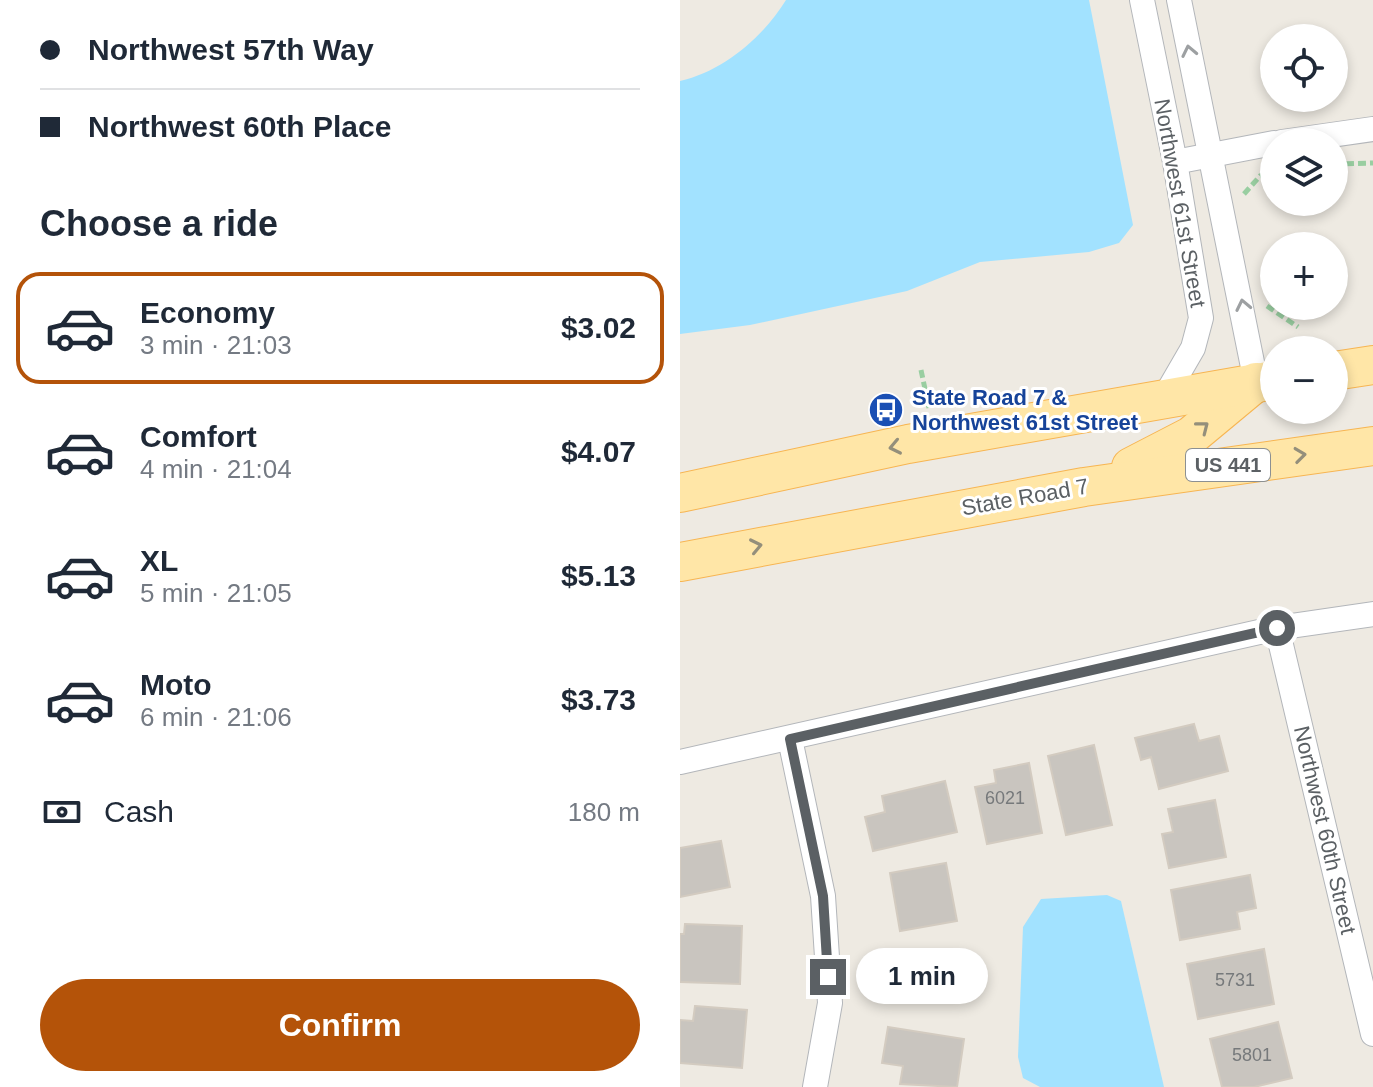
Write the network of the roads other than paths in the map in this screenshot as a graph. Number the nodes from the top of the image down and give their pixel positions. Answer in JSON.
{"nodes":[{"id":1,"x":1142,"y":0,"type":"edge"},
{"id":2,"x":1179,"y":0,"type":"edge"},
{"id":3,"x":1373,"y":129,"type":"edge"},
{"id":4,"x":1348,"y":133,"type":"edge"},
{"id":5,"x":1260,"y":145,"type":"edge"},
{"id":6,"x":1211,"y":154,"type":"junction"},
{"id":7,"x":1175,"y":162,"type":"junction"},
{"id":8,"x":1260,"y":360,"type":"edge"},
{"id":9,"x":1373,"y":365,"type":"edge"},
{"id":10,"x":1348,"y":369,"type":"edge"},
{"id":11,"x":1260,"y":382,"type":"edge"},
{"id":12,"x":1260,"y":385,"type":"edge"},
{"id":13,"x":1164,"y":398,"type":"junction"},
{"id":14,"x":1373,"y":446,"type":"edge"},
{"id":15,"x":1084,"y":487,"type":"junction"},
{"id":16,"x":680,"y":493,"type":"edge"},
{"id":17,"x":680,"y":562,"type":"edge"},
{"id":18,"x":1373,"y":614,"type":"edge"},
{"id":19,"x":1277,"y":628,"type":"junction"},
{"id":20,"x":790,"y":739,"type":"junction"},
{"id":21,"x":680,"y":762,"type":"edge"},
{"id":22,"x":1373,"y":1032,"type":"edge"},
{"id":23,"x":815,"y":1087,"type":"edge"}],
"edges":[{"from":1,"to":7,"type":"street","name":"Northwest 61st Street"},
{"from":6,"to":2,"type":"street","name":"Northwest 61st Street","one_way":true},
{"from":3,"to":4,"type":"street"},
{"from":5,"to":6,"type":"street"},
{"from":6,"to":7,"type":"street"},
{"from":8,"to":6,"type":"street","name":"Northwest 61st Street","one_way":true},
{"from":7,"to":13,"type":"street","name":"Northwest 61st Street"},
{"from":9,"to":10,"type":"main road"},
{"from":11,"to":13,"type":"main road"},
{"from":15,"to":12,"type":"main road","one_way":true},
{"from":13,"to":16,"type":"main road","one_way":true},
{"from":15,"to":14,"type":"main road","name":"State Road 7","number":"US 441","one_way":true},
{"from":17,"to":15,"type":"main road","name":"State Road 7","number":"US 441","one_way":true},
{"from":18,"to":19,"type":"street"},
{"from":19,"to":20,"type":"street"},
{"from":19,"to":22,"type":"street","name":"Northwest 60th Street"},
{"from":20,"to":21,"type":"street"},
{"from":20,"to":23,"type":"street"}]}
